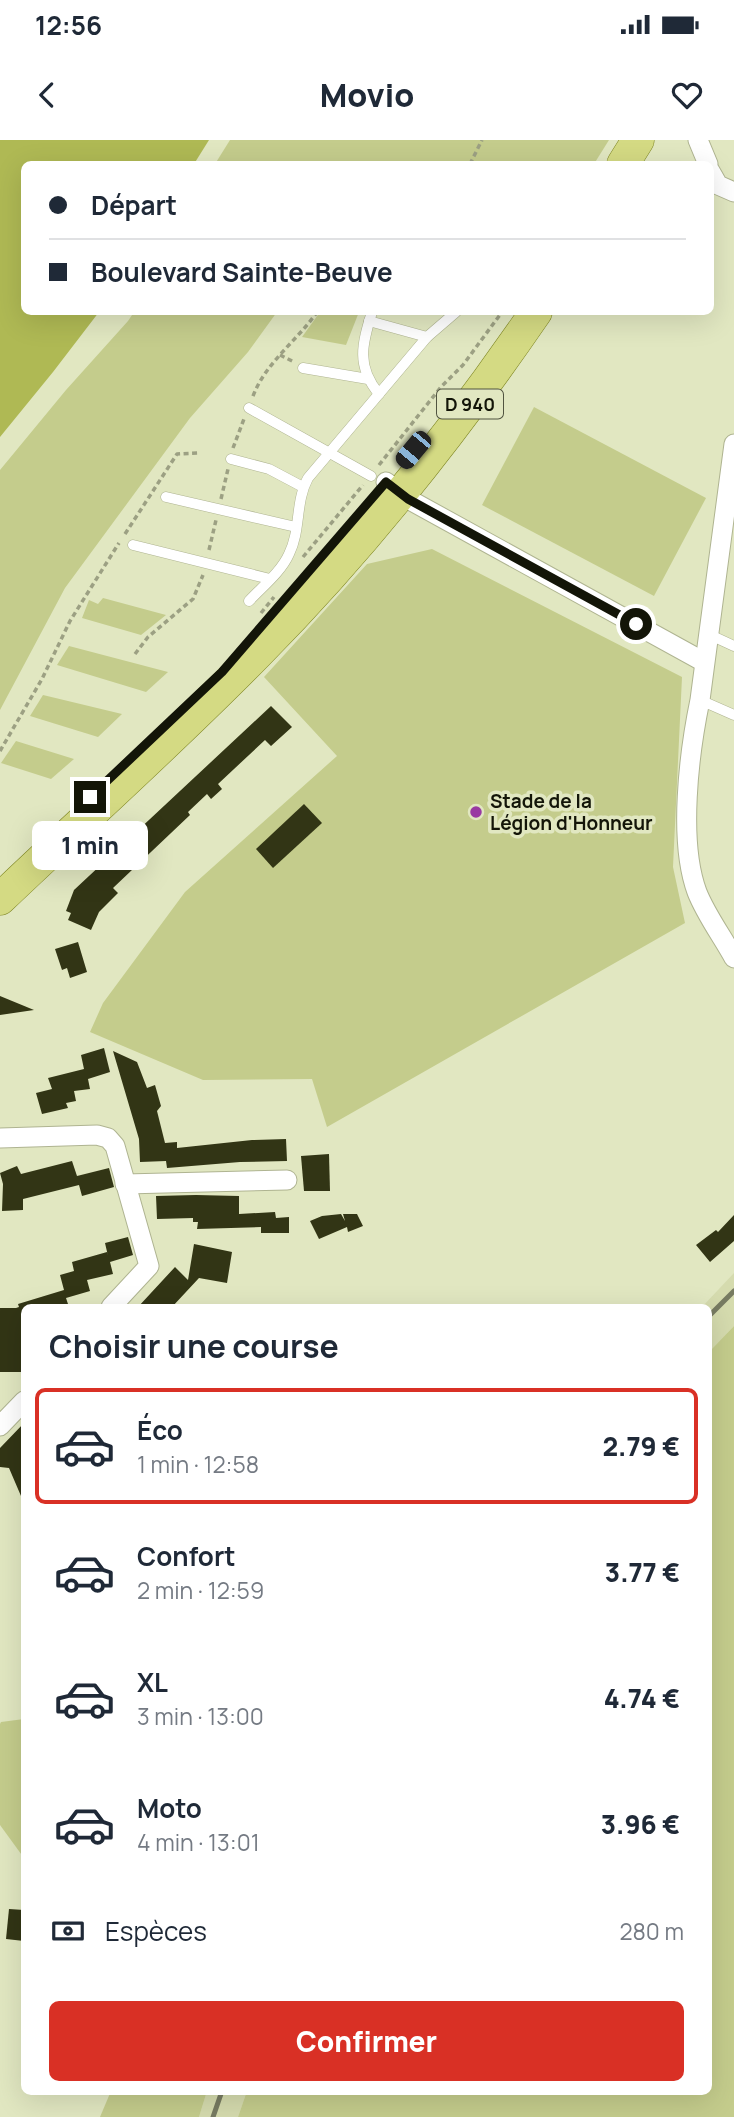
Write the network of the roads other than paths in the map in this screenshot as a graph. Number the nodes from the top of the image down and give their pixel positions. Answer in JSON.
{"nodes":[{"id":1,"x":698,"y":140,"type":"edge"},
{"id":2,"x":707,"y":161,"type":"edge"},
{"id":3,"x":714,"y":178,"type":"edge"},
{"id":4,"x":734,"y":191,"type":"edge"},
{"id":5,"x":453,"y":315,"type":"edge"},
{"id":6,"x":515,"y":315,"type":"edge"},
{"id":7,"x":534,"y":315,"type":"edge"},
{"id":8,"x":371,"y":316,"type":"edge"},
{"id":9,"x":427,"y":337,"type":"junction"},
{"id":10,"x":303,"y":368,"type":"dead end"},
{"id":11,"x":368,"y":379,"type":"junction"},
{"id":12,"x":379,"y":394,"type":"junction"},
{"id":13,"x":249,"y":408,"type":"road end"},
{"id":14,"x":734,"y":444,"type":"edge"},
{"id":15,"x":329,"y":453,"type":"junction"},
{"id":16,"x":231,"y":459,"type":"road end"},
{"id":17,"x":385,"y":484,"type":"junction"},
{"id":18,"x":303,"y":488,"type":"junction"},
{"id":19,"x":166,"y":497,"type":"dead end"},
{"id":20,"x":296,"y":527,"type":"junction"},
{"id":21,"x":133,"y":545,"type":"dead end"},
{"id":22,"x":270,"y":579,"type":"junction"},
{"id":23,"x":249,"y":601,"type":"dead end"},
{"id":24,"x":708,"y":634,"type":"junction"},
{"id":25,"x":734,"y":646,"type":"edge"},
{"id":26,"x":704,"y":662,"type":"junction"},
{"id":27,"x":700,"y":700,"type":"junction"},
{"id":28,"x":734,"y":715,"type":"edge"},
{"id":29,"x":0,"y":881,"type":"edge"},
{"id":30,"x":0,"y":899,"type":"edge"},
{"id":31,"x":734,"y":958,"type":"edge"},
{"id":32,"x":0,"y":1138,"type":"edge"},
{"id":33,"x":287,"y":1180,"type":"dead end"},
{"id":34,"x":125,"y":1184,"type":"junction"},
{"id":35,"x":114,"y":1304,"type":"edge"},
{"id":36,"x":21,"y":1404,"type":"edge"},
{"id":37,"x":0,"y":1426,"type":"edge"}],
"edges":[{"from":1,"to":2,"type":"street"},
{"from":3,"to":4,"type":"street"},
{"from":5,"to":9,"type":"lane"},
{"from":6,"to":17,"type":"main road","number":"D 940"},
{"from":7,"to":17,"type":"main road","number":"D 940"},
{"from":8,"to":9,"type":"lane"},
{"from":8,"to":11,"type":"lane"},
{"from":9,"to":12,"type":"lane"},
{"from":10,"to":11,"type":"lane"},
{"from":11,"to":12,"type":"lane"},
{"from":12,"to":15,"type":"lane"},
{"from":13,"to":15,"type":"lane"},
{"from":14,"to":24,"type":"street"},
{"from":15,"to":17,"type":"lane"},
{"from":15,"to":18,"type":"lane"},
{"from":16,"to":18,"type":"lane"},
{"from":17,"to":26,"type":"street"},
{"from":17,"to":29,"type":"main road","number":"D 940"},
{"from":17,"to":30,"type":"main road","number":"D 940"},
{"from":18,"to":20,"type":"lane"},
{"from":19,"to":20,"type":"lane"},
{"from":20,"to":22,"type":"lane"},
{"from":21,"to":22,"type":"lane"},
{"from":22,"to":23,"type":"lane"},
{"from":24,"to":25,"type":"lane"},
{"from":24,"to":26,"type":"street"},
{"from":26,"to":27,"type":"street"},
{"from":27,"to":28,"type":"lane"},
{"from":27,"to":31,"type":"street"},
{"from":32,"to":34,"type":"street"},
{"from":33,"to":34,"type":"street"},
{"from":34,"to":35,"type":"street"},
{"from":36,"to":37,"type":"street"}]}
